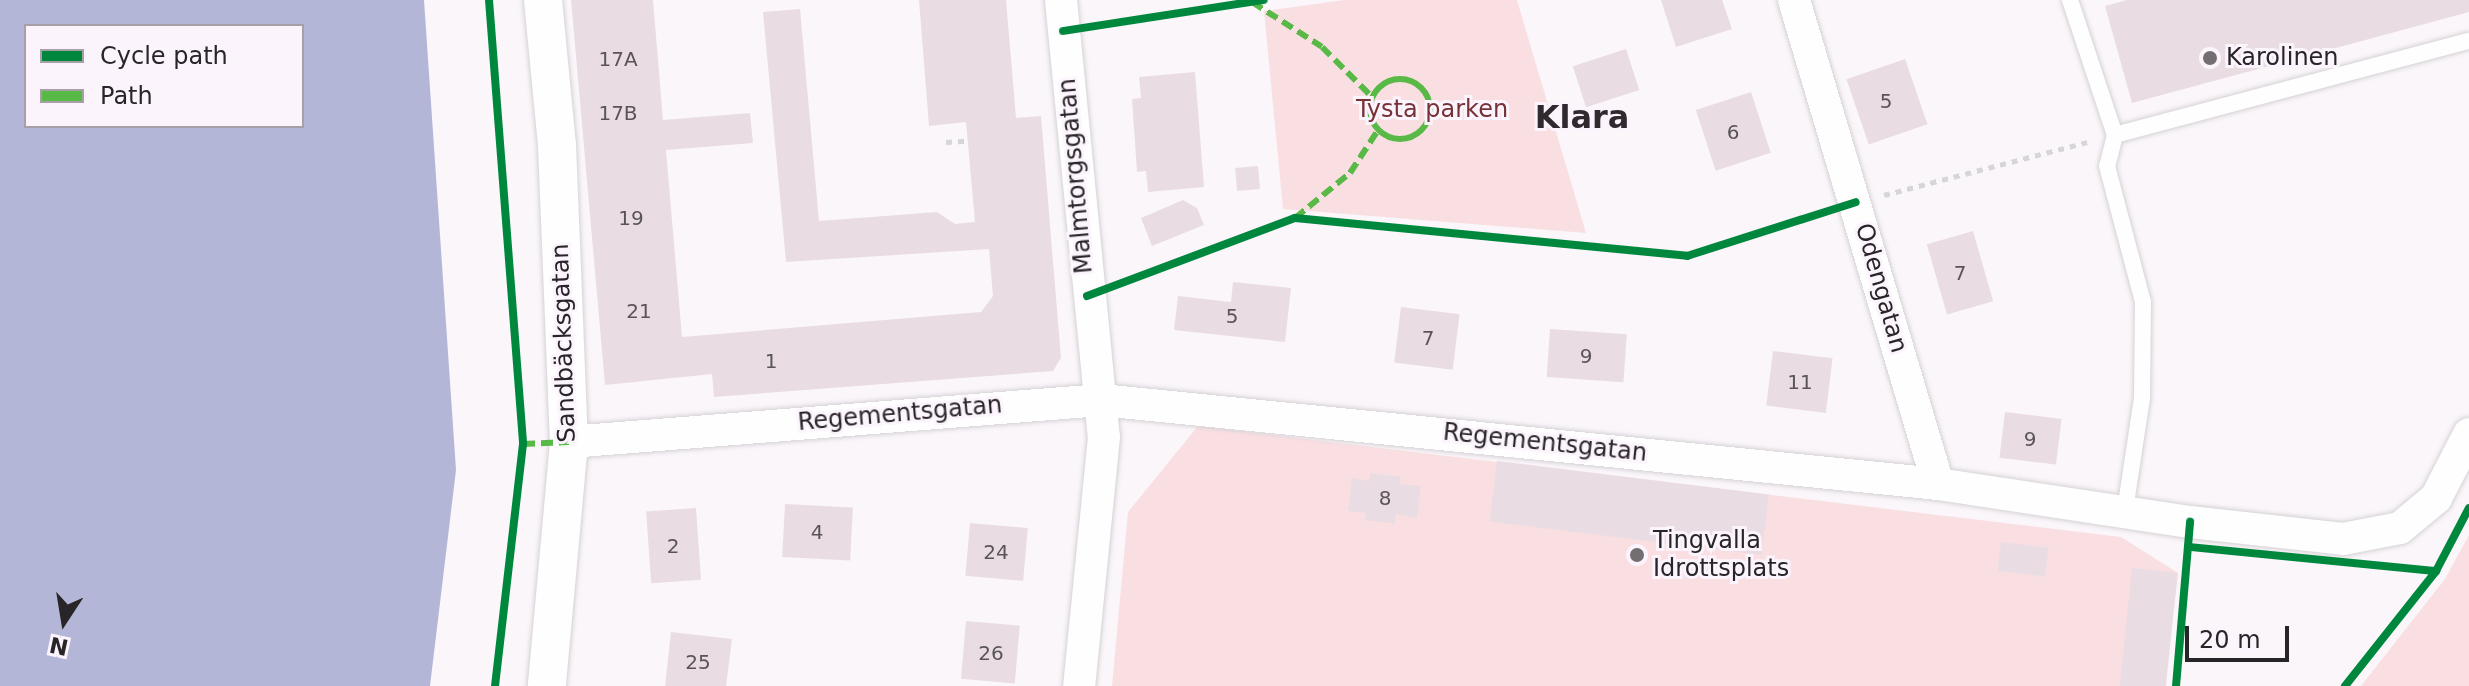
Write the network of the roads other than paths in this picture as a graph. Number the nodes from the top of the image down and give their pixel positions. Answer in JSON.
{"nodes":[{"id":1,"x":543,"y":0,"type":"edge"},
{"id":2,"x":1061,"y":0,"type":"edge"},
{"id":3,"x":1794,"y":0,"type":"edge"},
{"id":4,"x":2070,"y":0,"type":"edge"},
{"id":5,"x":2469,"y":41,"type":"edge"},
{"id":6,"x":2115,"y":135,"type":"junction"},
{"id":7,"x":1101,"y":400,"type":"junction"},
{"id":8,"x":2469,"y":434,"type":"edge"},
{"id":9,"x":569,"y":442,"type":"junction"},
{"id":10,"x":1938,"y":484,"type":"junction"},
{"id":11,"x":2125,"y":511,"type":"junction"},
{"id":12,"x":547,"y":686,"type":"edge"},
{"id":13,"x":1079,"y":686,"type":"edge"}],
"edges":[{"from":1,"to":9,"type":"street","name":"Sandbäcksgatan"},
{"from":2,"to":7,"type":"street","name":"Malmtorgsgatan"},
{"from":3,"to":10,"type":"street","name":"Odengatan"},
{"from":4,"to":6,"type":"lane"},
{"from":5,"to":6,"type":"lane"},
{"from":6,"to":11,"type":"lane"},
{"from":7,"to":9,"type":"street","name":"Regementsgatan"},
{"from":7,"to":10,"type":"street","name":"Regementsgatan"},
{"from":7,"to":13,"type":"street","name":"Malmtorgsgatan"},
{"from":8,"to":11,"type":"street","name":"Regementsgatan"},
{"from":9,"to":12,"type":"street","name":"Sandbäcksgatan"},
{"from":10,"to":11,"type":"street","name":"Regementsgatan"}]}
